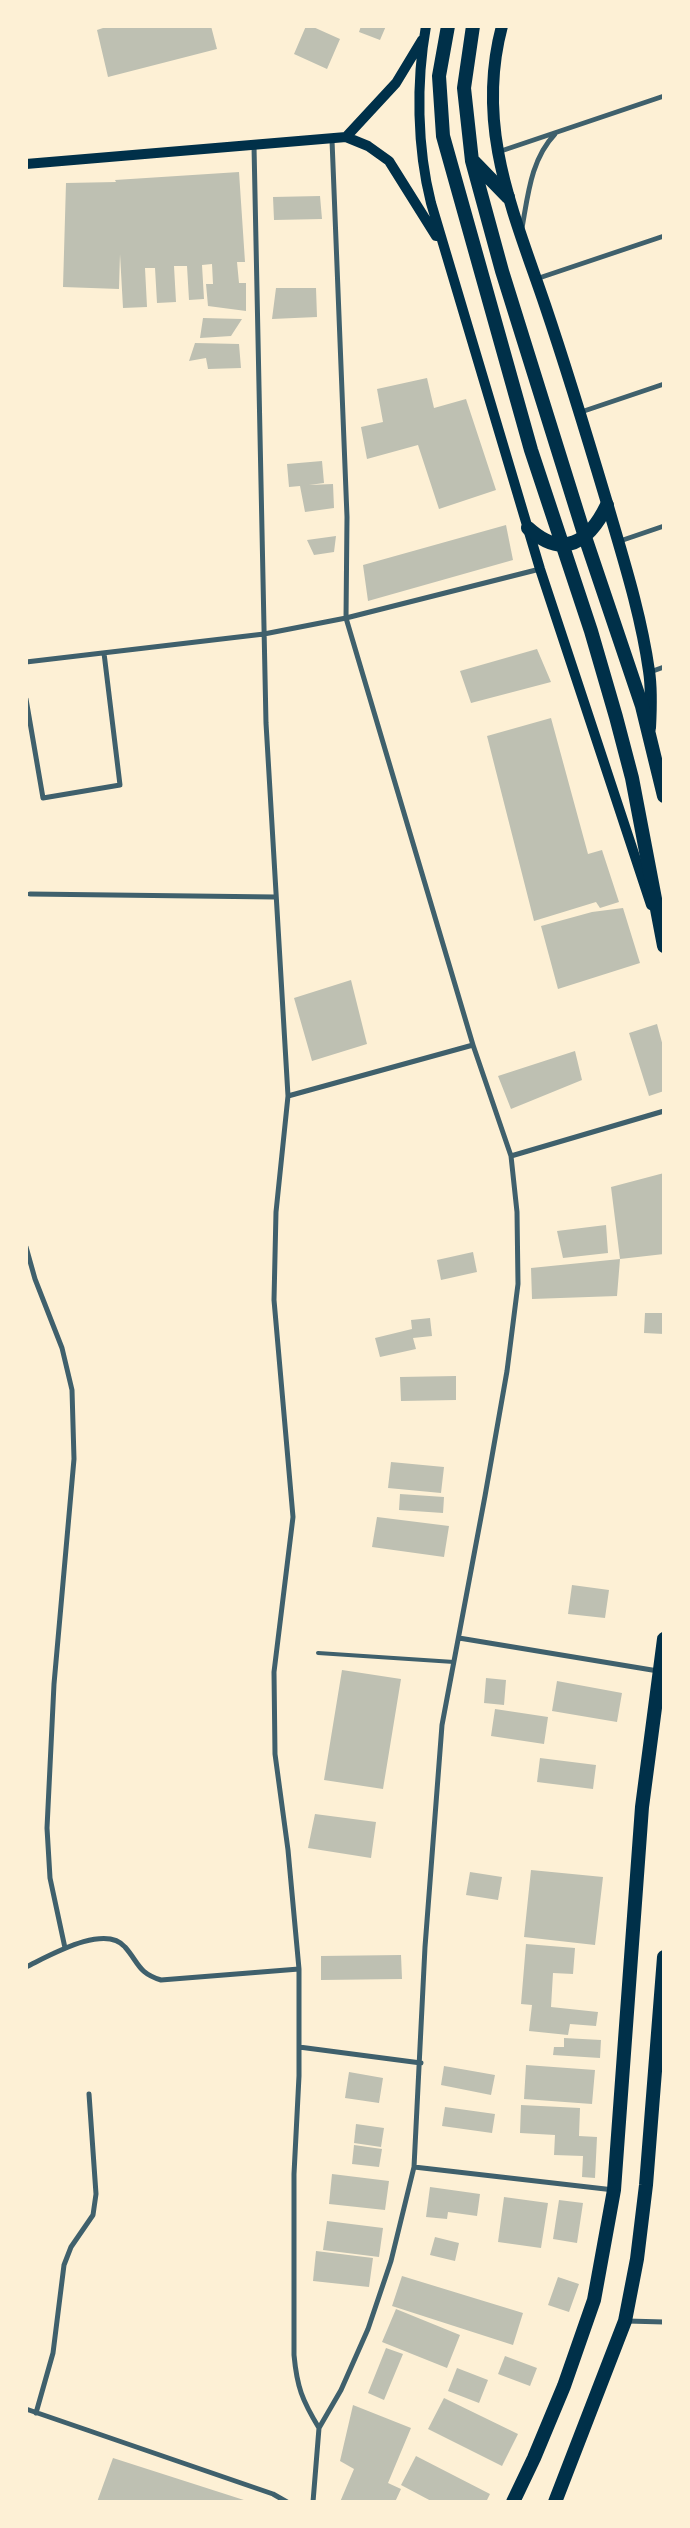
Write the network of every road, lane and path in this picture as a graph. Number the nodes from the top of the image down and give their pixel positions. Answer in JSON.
{"nodes":[{"id":1,"x":448,"y":26,"type":"edge"},
{"id":2,"x":474,"y":26,"type":"edge"},
{"id":3,"x":502,"y":26,"type":"edge"},
{"id":4,"x":511,"y":26,"type":"edge"},
{"id":5,"x":425,"y":32,"type":"edge"},
{"id":6,"x":495,"y":49,"type":"junction"},
{"id":7,"x":664,"y":96,"type":"edge"},
{"id":8,"x":555,"y":133,"type":"junction"},
{"id":9,"x":346,"y":137,"type":"junction"},
{"id":10,"x":332,"y":140,"type":"junction"},
{"id":11,"x":254,"y":146,"type":"junction"},
{"id":12,"x":497,"y":152,"type":"junction"},
{"id":13,"x":472,"y":161,"type":"junction"},
{"id":14,"x":26,"y":164,"type":"edge"},
{"id":15,"x":508,"y":198,"type":"junction"},
{"id":16,"x":521,"y":233,"type":"junction"},
{"id":17,"x":664,"y":236,"type":"edge"},
{"id":18,"x":444,"y":250,"type":"junction"},
{"id":19,"x":536,"y":279,"type":"junction"},
{"id":20,"x":664,"y":384,"type":"edge"},
{"id":21,"x":581,"y":412,"type":"junction"},
{"id":22,"x":607,"y":505,"type":"junction"},
{"id":23,"x":664,"y":526,"type":"edge"},
{"id":24,"x":528,"y":528,"type":"junction"},
{"id":25,"x":585,"y":537,"type":"junction"},
{"id":26,"x":620,"y":541,"type":"junction"},
{"id":27,"x":562,"y":545,"type":"junction"},
{"id":28,"x":540,"y":569,"type":"junction"},
{"id":29,"x":346,"y":618,"type":"junction"},
{"id":30,"x":264,"y":634,"type":"junction"},
{"id":31,"x":104,"y":653,"type":"junction"},
{"id":32,"x":26,"y":662,"type":"edge"},
{"id":33,"x":664,"y":667,"type":"edge"},
{"id":34,"x":650,"y":672,"type":"junction"},
{"id":35,"x":26,"y":699,"type":"edge"},
{"id":36,"x":650,"y":738,"type":"junction"},
{"id":37,"x":664,"y":796,"type":"edge"},
{"id":38,"x":30,"y":894,"type":"dead end"},
{"id":39,"x":275,"y":897,"type":"junction"},
{"id":40,"x":662,"y":939,"type":"edge"},
{"id":41,"x":473,"y":1045,"type":"junction"},
{"id":42,"x":288,"y":1096,"type":"junction"},
{"id":43,"x":664,"y":1111,"type":"edge"},
{"id":44,"x":511,"y":1156,"type":"junction"},
{"id":45,"x":26,"y":1247,"type":"edge"},
{"id":46,"x":459,"y":1638,"type":"junction"},
{"id":47,"x":664,"y":1639,"type":"edge"},
{"id":48,"x":318,"y":1654,"type":"dead end"},
{"id":49,"x":454,"y":1662,"type":"junction"},
{"id":50,"x":658,"y":1671,"type":"junction"},
{"id":51,"x":64,"y":1948,"type":"junction"},
{"id":52,"x":664,"y":1957,"type":"edge"},
{"id":53,"x":26,"y":1967,"type":"edge"},
{"id":54,"x":300,"y":1969,"type":"junction"},
{"id":55,"x":662,"y":1994,"type":"edge"},
{"id":56,"x":299,"y":2047,"type":"junction"},
{"id":57,"x":420,"y":2063,"type":"junction"},
{"id":58,"x":89,"y":2094,"type":"dead end"},
{"id":59,"x":414,"y":2167,"type":"junction"},
{"id":60,"x":614,"y":2190,"type":"junction"},
{"id":61,"x":625,"y":2321,"type":"junction"},
{"id":62,"x":664,"y":2322,"type":"edge"},
{"id":63,"x":26,"y":2409,"type":"edge"},
{"id":64,"x":36,"y":2413,"type":"junction"},
{"id":65,"x":319,"y":2428,"type":"junction"},
{"id":66,"x":288,"y":2502,"type":"edge"},
{"id":67,"x":313,"y":2502,"type":"edge"},
{"id":68,"x":513,"y":2502,"type":"edge"},
{"id":69,"x":555,"y":2502,"type":"edge"}],
"edges":[{"from":1,"to":27,"type":"highway"},
{"from":2,"to":13,"type":"highway"},
{"from":3,"to":6,"type":"main road"},
{"from":4,"to":6,"type":"main road"},
{"from":5,"to":9,"type":"main road"},
{"from":5,"to":18,"type":"main road"},
{"from":6,"to":12,"type":"main road"},
{"from":7,"to":8,"type":"street"},
{"from":8,"to":12,"type":"street"},
{"from":8,"to":16,"type":"street"},
{"from":9,"to":10,"type":"main road"},
{"from":9,"to":18,"type":"main road"},
{"from":10,"to":11,"type":"main road"},
{"from":10,"to":29,"type":"street"},
{"from":11,"to":14,"type":"main road"},
{"from":11,"to":30,"type":"street"},
{"from":12,"to":15,"type":"main road"},
{"from":13,"to":15,"type":"highway"},
{"from":13,"to":25,"type":"highway"},
{"from":15,"to":16,"type":"main road"},
{"from":16,"to":19,"type":"main road"},
{"from":17,"to":19,"type":"street"},
{"from":18,"to":24,"type":"main road"},
{"from":19,"to":21,"type":"main road"},
{"from":20,"to":21,"type":"street"},
{"from":21,"to":22,"type":"main road"},
{"from":22,"to":25,"type":"highway"},
{"from":22,"to":26,"type":"main road"},
{"from":23,"to":26,"type":"street"},
{"from":24,"to":27,"type":"highway"},
{"from":24,"to":28,"type":"main road"},
{"from":25,"to":27,"type":"highway"},
{"from":25,"to":36,"type":"highway"},
{"from":26,"to":34,"type":"main road"},
{"from":27,"to":40,"type":"highway"},
{"from":28,"to":29,"type":"street"},
{"from":28,"to":40,"type":"main road"},
{"from":29,"to":30,"type":"street"},
{"from":29,"to":41,"type":"street"},
{"from":30,"to":31,"type":"street"},
{"from":30,"to":39,"type":"street"},
{"from":31,"to":32,"type":"street"},
{"from":31,"to":35,"type":"street"},
{"from":33,"to":34,"type":"street"},
{"from":34,"to":36,"type":"main road"},
{"from":36,"to":37,"type":"highway"},
{"from":38,"to":39,"type":"street"},
{"from":39,"to":42,"type":"street"},
{"from":41,"to":42,"type":"street"},
{"from":41,"to":44,"type":"street"},
{"from":42,"to":54,"type":"street"},
{"from":43,"to":44,"type":"street"},
{"from":44,"to":46,"type":"street"},
{"from":45,"to":51,"type":"street"},
{"from":46,"to":49,"type":"street"},
{"from":46,"to":50,"type":"street"},
{"from":47,"to":50,"type":"highway"},
{"from":48,"to":49,"type":"lane"},
{"from":49,"to":57,"type":"street"},
{"from":50,"to":60,"type":"highway"},
{"from":51,"to":53,"type":"street"},
{"from":51,"to":54,"type":"street"},
{"from":52,"to":55,"type":"highway"},
{"from":54,"to":56,"type":"street"},
{"from":55,"to":61,"type":"highway"},
{"from":56,"to":57,"type":"street"},
{"from":56,"to":65,"type":"street"},
{"from":57,"to":59,"type":"street"},
{"from":58,"to":64,"type":"street"},
{"from":59,"to":60,"type":"street"},
{"from":59,"to":65,"type":"street"},
{"from":60,"to":68,"type":"highway"},
{"from":61,"to":62,"type":"street"},
{"from":61,"to":69,"type":"highway"},
{"from":63,"to":64,"type":"street"},
{"from":64,"to":66,"type":"street"},
{"from":65,"to":67,"type":"street"}]}
